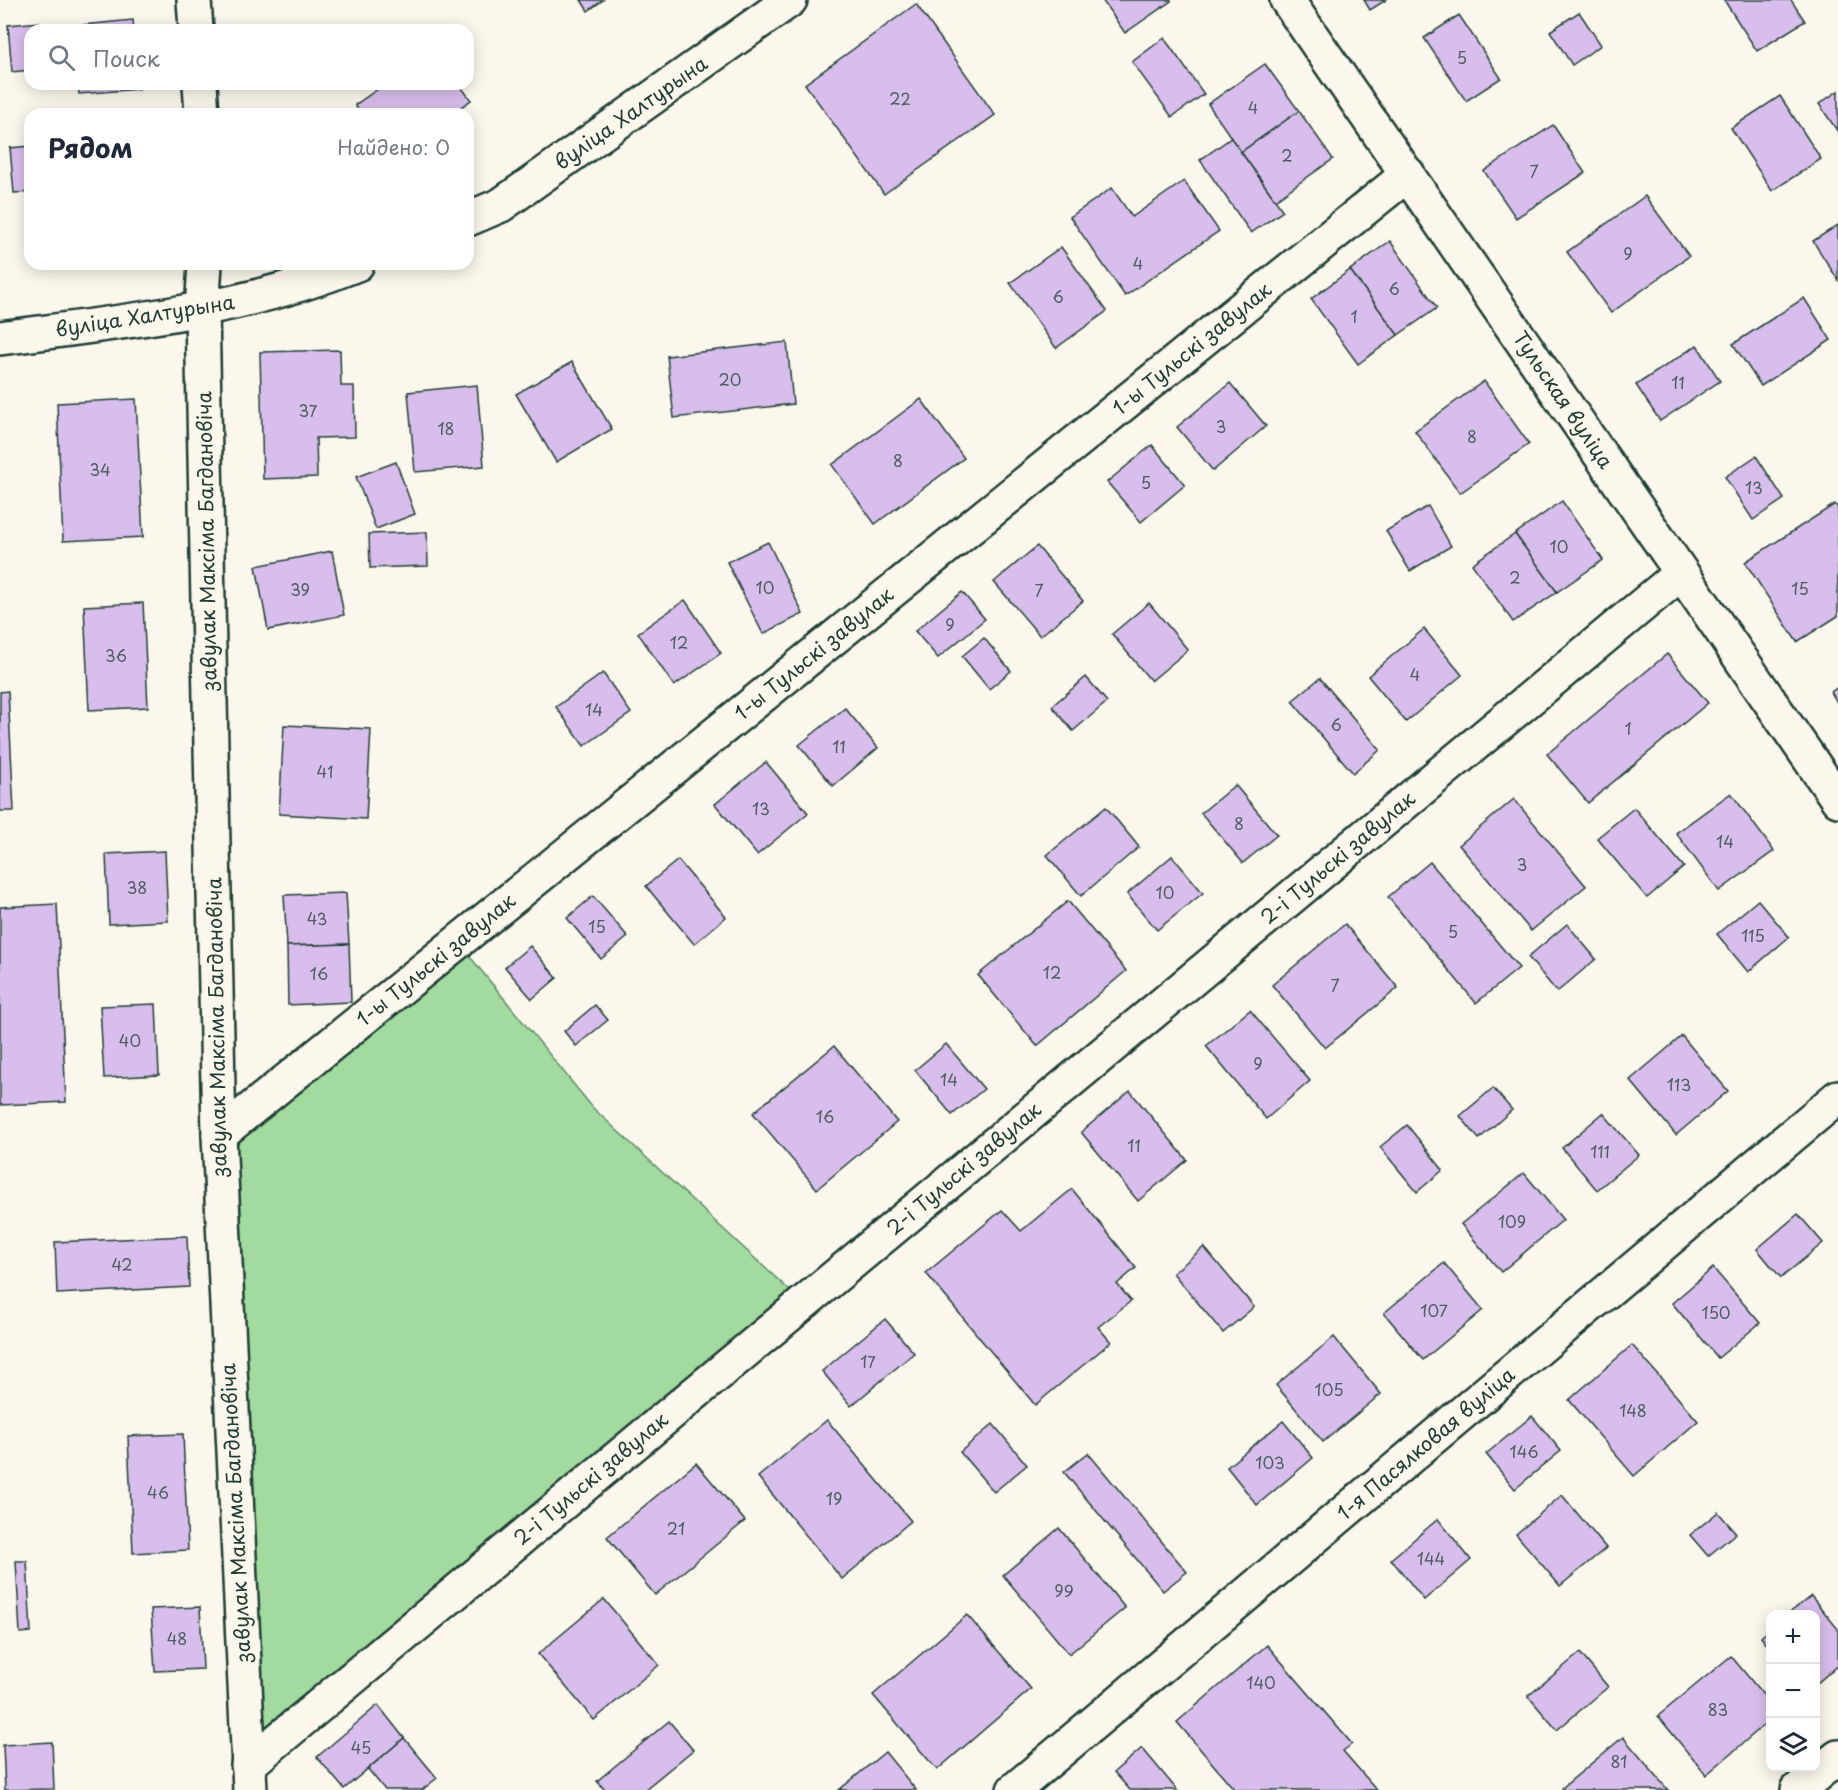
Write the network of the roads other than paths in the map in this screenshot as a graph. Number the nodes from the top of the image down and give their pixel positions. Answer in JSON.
{"nodes":[{"id":1,"x":194,"y":0,"type":"edge"},
{"id":2,"x":790,"y":0,"type":"edge"},
{"id":3,"x":1287,"y":0,"type":"edge"},
{"id":4,"x":196,"y":24,"type":"edge"},
{"id":5,"x":200,"y":90,"type":"edge"},
{"id":6,"x":202,"y":108,"type":"edge"},
{"id":7,"x":1408,"y":174,"type":"junction"},
{"id":8,"x":474,"y":216,"type":"edge"},
{"id":9,"x":205,"y":270,"type":"edge"},
{"id":10,"x":342,"y":270,"type":"edge"},
{"id":11,"x":202,"y":311,"type":"junction"},
{"id":12,"x":0,"y":338,"type":"edge"},
{"id":13,"x":1681,"y":573,"type":"junction"},
{"id":14,"x":1838,"y":800,"type":"edge"},
{"id":15,"x":1838,"y":1097,"type":"edge"},
{"id":16,"x":219,"y":1135,"type":"junction"},
{"id":17,"x":1838,"y":1757,"type":"edge"},
{"id":18,"x":249,"y":1777,"type":"edge"},
{"id":19,"x":1014,"y":1790,"type":"edge"},
{"id":20,"x":1798,"y":1790,"type":"edge"}],
"edges":[{"from":1,"to":4,"type":"street"},
{"from":2,"to":8,"type":"street","name":"вуліца Халтурына"},
{"from":3,"to":7,"type":"street","name":"Тульская вуліца"},
{"from":5,"to":6,"type":"street"},
{"from":7,"to":13,"type":"street","name":"Тульская вуліца"},
{"from":7,"to":16,"type":"street","name":"1-ы Тульскі завулак"},
{"from":9,"to":11,"type":"street","name":"завулак Максіма Багдановіча"},
{"from":10,"to":11,"type":"street","name":"вуліца Халтурына"},
{"from":11,"to":12,"type":"street","name":"вуліца Халтурына"},
{"from":11,"to":16,"type":"street","name":"завулак Максіма Багдановіча"},
{"from":13,"to":14,"type":"street","name":"Тульская вуліца"},
{"from":13,"to":18,"type":"street","name":"2-і Тульскі завулак"},
{"from":15,"to":19,"type":"street","name":"1-я Пасялковая вуліца"},
{"from":16,"to":18,"type":"street","name":"завулак Максіма Багдановіча"},
{"from":17,"to":20,"type":"street"}]}
